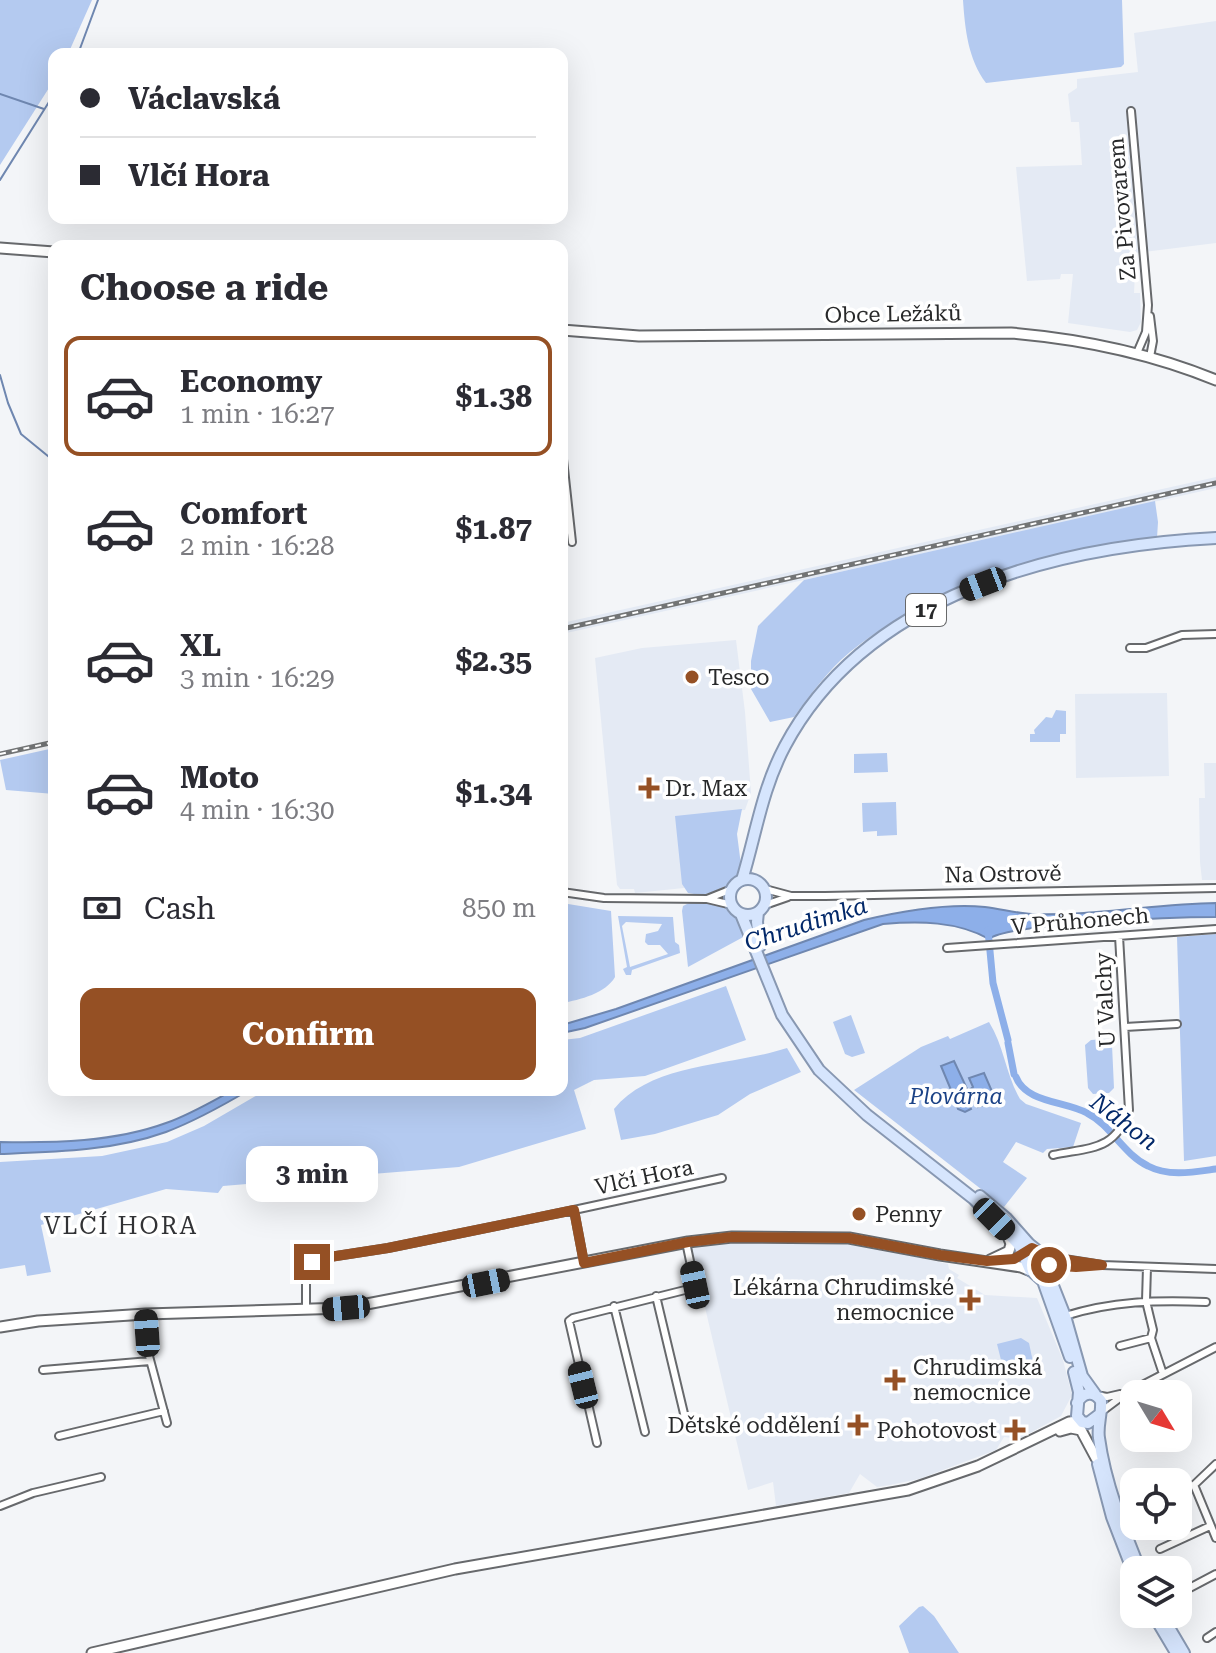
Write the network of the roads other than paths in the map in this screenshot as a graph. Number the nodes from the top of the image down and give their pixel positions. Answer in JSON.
{"nodes":[{"id":1,"x":1131,"y":111,"type":"dead end"},
{"id":2,"x":0,"y":248,"type":"edge"},
{"id":3,"x":48,"y":252,"type":"edge"},
{"id":4,"x":1148,"y":305,"type":"junction"},
{"id":5,"x":568,"y":331,"type":"edge"},
{"id":6,"x":1137,"y":353,"type":"junction"},
{"id":7,"x":1150,"y":357,"type":"junction"},
{"id":8,"x":1216,"y":380,"type":"edge"},
{"id":9,"x":568,"y":505,"type":"edge"},
{"id":10,"x":1216,"y":538,"type":"edge"},
{"id":11,"x":572,"y":542,"type":"dead end"},
{"id":12,"x":1216,"y":634,"type":"edge"},
{"id":13,"x":1130,"y":648,"type":"dead end"},
{"id":14,"x":753,"y":842,"type":"junction"},
{"id":15,"x":742,"y":880,"type":"junction"},
{"id":16,"x":761,"y":885,"type":"junction"},
{"id":17,"x":1216,"y":888,"type":"edge"},
{"id":18,"x":732,"y":889,"type":"junction"},
{"id":19,"x":568,"y":893,"type":"edge"},
{"id":20,"x":791,"y":896,"type":"junction"},
{"id":21,"x":707,"y":899,"type":"junction"},
{"id":22,"x":732,"y":905,"type":"junction"},
{"id":23,"x":762,"y":908,"type":"junction"},
{"id":24,"x":741,"y":914,"type":"junction"},
{"id":25,"x":1216,"y":929,"type":"edge"},
{"id":26,"x":1119,"y":936,"type":"junction"},
{"id":27,"x":756,"y":942,"type":"junction"},
{"id":28,"x":947,"y":948,"type":"dead end"},
{"id":29,"x":1177,"y":1024,"type":"dead end"},
{"id":30,"x":1125,"y":1027,"type":"junction"},
{"id":31,"x":807,"y":1055,"type":"junction"},
{"id":32,"x":1053,"y":1155,"type":"dead end"},
{"id":33,"x":722,"y":1178,"type":"dead end"},
{"id":34,"x":574,"y":1210,"type":"junction"},
{"id":35,"x":1006,"y":1231,"type":"junction"},
{"id":36,"x":686,"y":1242,"type":"junction"},
{"id":37,"x":1039,"y":1251,"type":"junction"},
{"id":38,"x":1024,"y":1255,"type":"junction"},
{"id":39,"x":987,"y":1261,"type":"junction"},
{"id":40,"x":584,"y":1263,"type":"junction"},
{"id":41,"x":1102,"y":1265,"type":"junction"},
{"id":42,"x":1046,"y":1266,"type":"junction"},
{"id":43,"x":1147,"y":1267,"type":"junction"},
{"id":44,"x":1216,"y":1269,"type":"edge"},
{"id":45,"x":1032,"y":1271,"type":"junction"},
{"id":46,"x":656,"y":1296,"type":"junction"},
{"id":47,"x":1146,"y":1301,"type":"junction"},
{"id":48,"x":1206,"y":1302,"type":"dead end"},
{"id":49,"x":614,"y":1306,"type":"junction"},
{"id":50,"x":306,"y":1310,"type":"junction"},
{"id":51,"x":146,"y":1314,"type":"junction"},
{"id":52,"x":1065,"y":1316,"type":"junction"},
{"id":53,"x":0,"y":1327,"type":"edge"},
{"id":54,"x":1151,"y":1338,"type":"junction"},
{"id":55,"x":1120,"y":1346,"type":"dead end"},
{"id":56,"x":1216,"y":1347,"type":"edge"},
{"id":57,"x":150,"y":1361,"type":"junction"},
{"id":58,"x":43,"y":1370,"type":"dead end"},
{"id":59,"x":1163,"y":1374,"type":"junction"},
{"id":60,"x":1152,"y":1380,"type":"edge"},
{"id":61,"x":1095,"y":1394,"type":"junction"},
{"id":62,"x":1120,"y":1394,"type":"edge"},
{"id":63,"x":1120,"y":1398,"type":"edge"},
{"id":64,"x":1077,"y":1403,"type":"junction"},
{"id":65,"x":164,"y":1411,"type":"junction"},
{"id":66,"x":1100,"y":1414,"type":"junction"},
{"id":67,"x":686,"y":1422,"type":"dead end"},
{"id":68,"x":1082,"y":1422,"type":"junction"},
{"id":69,"x":167,"y":1423,"type":"dead end"},
{"id":70,"x":645,"y":1432,"type":"dead end"},
{"id":71,"x":59,"y":1436,"type":"dead end"},
{"id":72,"x":1038,"y":1439,"type":"junction"},
{"id":73,"x":597,"y":1443,"type":"dead end"},
{"id":74,"x":1020,"y":1447,"type":"junction"},
{"id":75,"x":1096,"y":1458,"type":"junction"},
{"id":76,"x":1216,"y":1464,"type":"edge"},
{"id":77,"x":101,"y":1477,"type":"dead end"},
{"id":78,"x":1194,"y":1485,"type":"joint"},
{"id":79,"x":0,"y":1506,"type":"edge"},
{"id":80,"x":1210,"y":1526,"type":"junction"},
{"id":81,"x":1216,"y":1538,"type":"edge"},
{"id":82,"x":1160,"y":1549,"type":"dead end"},
{"id":83,"x":1127,"y":1556,"type":"edge"},
{"id":84,"x":1135,"y":1556,"type":"edge"},
{"id":85,"x":1216,"y":1574,"type":"edge"},
{"id":86,"x":1192,"y":1587,"type":"edge"},
{"id":87,"x":1161,"y":1628,"type":"edge"},
{"id":88,"x":1169,"y":1628,"type":"edge"},
{"id":89,"x":1216,"y":1632,"type":"edge"},
{"id":90,"x":1207,"y":1638,"type":"dead end"},
{"id":91,"x":92,"y":1653,"type":"edge"},
{"id":92,"x":1176,"y":1653,"type":"edge"},
{"id":93,"x":1184,"y":1653,"type":"edge"}],
"edges":[{"from":1,"to":4,"type":"street","name":"Za Pivovarem"},
{"from":2,"to":3,"type":"street"},
{"from":4,"to":6,"type":"street","name":"Za Pivovarem"},
{"from":4,"to":7,"type":"street","name":"Za Pivovarem"},
{"from":5,"to":6,"type":"street","name":"Obce Ležáků"},
{"from":6,"to":7,"type":"street","name":"Obce Ležáků"},
{"from":7,"to":8,"type":"street","name":"Obce Ležáků"},
{"from":9,"to":11,"type":"street"},
{"from":10,"to":14,"type":"main road","number":"17"},
{"from":12,"to":13,"type":"street"},
{"from":14,"to":15,"type":"main road","number":"17"},
{"from":14,"to":16,"type":"main road","number":"17"},
{"from":15,"to":16,"type":"main road"},
{"from":15,"to":18,"type":"main road"},
{"from":16,"to":20,"type":"street","name":"Na Ostrově"},
{"from":16,"to":23,"type":"main road","number":"17"},
{"from":17,"to":20,"type":"street","name":"Na Ostrově"},
{"from":18,"to":21,"type":"street"},
{"from":18,"to":22,"type":"main road"},
{"from":19,"to":21,"type":"street"},
{"from":20,"to":23,"type":"street","name":"Na Ostrově"},
{"from":21,"to":22,"type":"street"},
{"from":22,"to":24,"type":"main road","number":"17"},
{"from":23,"to":24,"type":"main road"},
{"from":23,"to":27,"type":"main road","number":"17"},
{"from":24,"to":27,"type":"main road","number":"17"},
{"from":25,"to":26,"type":"street","name":"V Průhonech"},
{"from":26,"to":28,"type":"street","name":"V Průhonech"},
{"from":26,"to":30,"type":"street","name":"U Valchy"},
{"from":27,"to":31,"type":"main road","number":"17"},
{"from":29,"to":30,"type":"street"},
{"from":30,"to":32,"type":"street","name":"U Valchy"},
{"from":31,"to":35,"type":"main road","number":"17"},
{"from":31,"to":37,"type":"main road","number":"17"},
{"from":33,"to":34,"type":"street","name":"Vlčí Hora"},
{"from":34,"to":40,"type":"street","name":"Vlčí Hora"},
{"from":34,"to":50,"type":"street","name":"Vlčí Hora"},
{"from":35,"to":38,"type":"main road","number":"17"},
{"from":35,"to":39,"type":"street"},
{"from":36,"to":39,"type":"street"},
{"from":36,"to":40,"type":"street"},
{"from":36,"to":46,"type":"street"},
{"from":37,"to":38,"type":"main road"},
{"from":37,"to":41,"type":"street"},
{"from":37,"to":42,"type":"main road"},
{"from":38,"to":39,"type":"street"},
{"from":38,"to":45,"type":"main road"},
{"from":39,"to":45,"type":"street"},
{"from":40,"to":50,"type":"street"},
{"from":41,"to":42,"type":"street"},
{"from":41,"to":43,"type":"street"},
{"from":42,"to":45,"type":"main road"},
{"from":42,"to":52,"type":"main road"},
{"from":43,"to":44,"type":"street"},
{"from":43,"to":47,"type":"street"},
{"from":45,"to":64,"type":"main road"},
{"from":46,"to":49,"type":"street"},
{"from":46,"to":67,"type":"street"},
{"from":47,"to":48,"type":"street"},
{"from":47,"to":52,"type":"street"},
{"from":47,"to":54,"type":"street"},
{"from":49,"to":70,"type":"street"},
{"from":49,"to":73,"type":"street"},
{"from":50,"to":51,"type":"street"},
{"from":51,"to":53,"type":"street"},
{"from":51,"to":57,"type":"street"},
{"from":52,"to":61,"type":"main road"},
{"from":54,"to":55,"type":"street"},
{"from":54,"to":59,"type":"street"},
{"from":56,"to":59,"type":"street"},
{"from":57,"to":58,"type":"street"},
{"from":57,"to":65,"type":"street"},
{"from":59,"to":60,"type":"street"},
{"from":61,"to":62,"type":"street"},
{"from":61,"to":64,"type":"main road"},
{"from":61,"to":66,"type":"main road"},
{"from":63,"to":66,"type":"street"},
{"from":64,"to":68,"type":"main road"},
{"from":64,"to":74,"type":"street"},
{"from":65,"to":69,"type":"street"},
{"from":65,"to":71,"type":"street"},
{"from":66,"to":68,"type":"main road"},
{"from":66,"to":84,"type":"main road"},
{"from":68,"to":72,"type":"street"},
{"from":68,"to":75,"type":"main road"},
{"from":72,"to":74,"type":"street"},
{"from":72,"to":75,"type":"street"},
{"from":74,"to":91,"type":"street"},
{"from":75,"to":83,"type":"main road"},
{"from":76,"to":78,"type":"street"},
{"from":77,"to":79,"type":"street"},
{"from":78,"to":80,"type":"street"},
{"from":80,"to":81,"type":"street"},
{"from":80,"to":82,"type":"street"},
{"from":85,"to":86,"type":"street"},
{"from":87,"to":92,"type":"main road"},
{"from":88,"to":93,"type":"main road"},
{"from":89,"to":90,"type":"street"}]}
